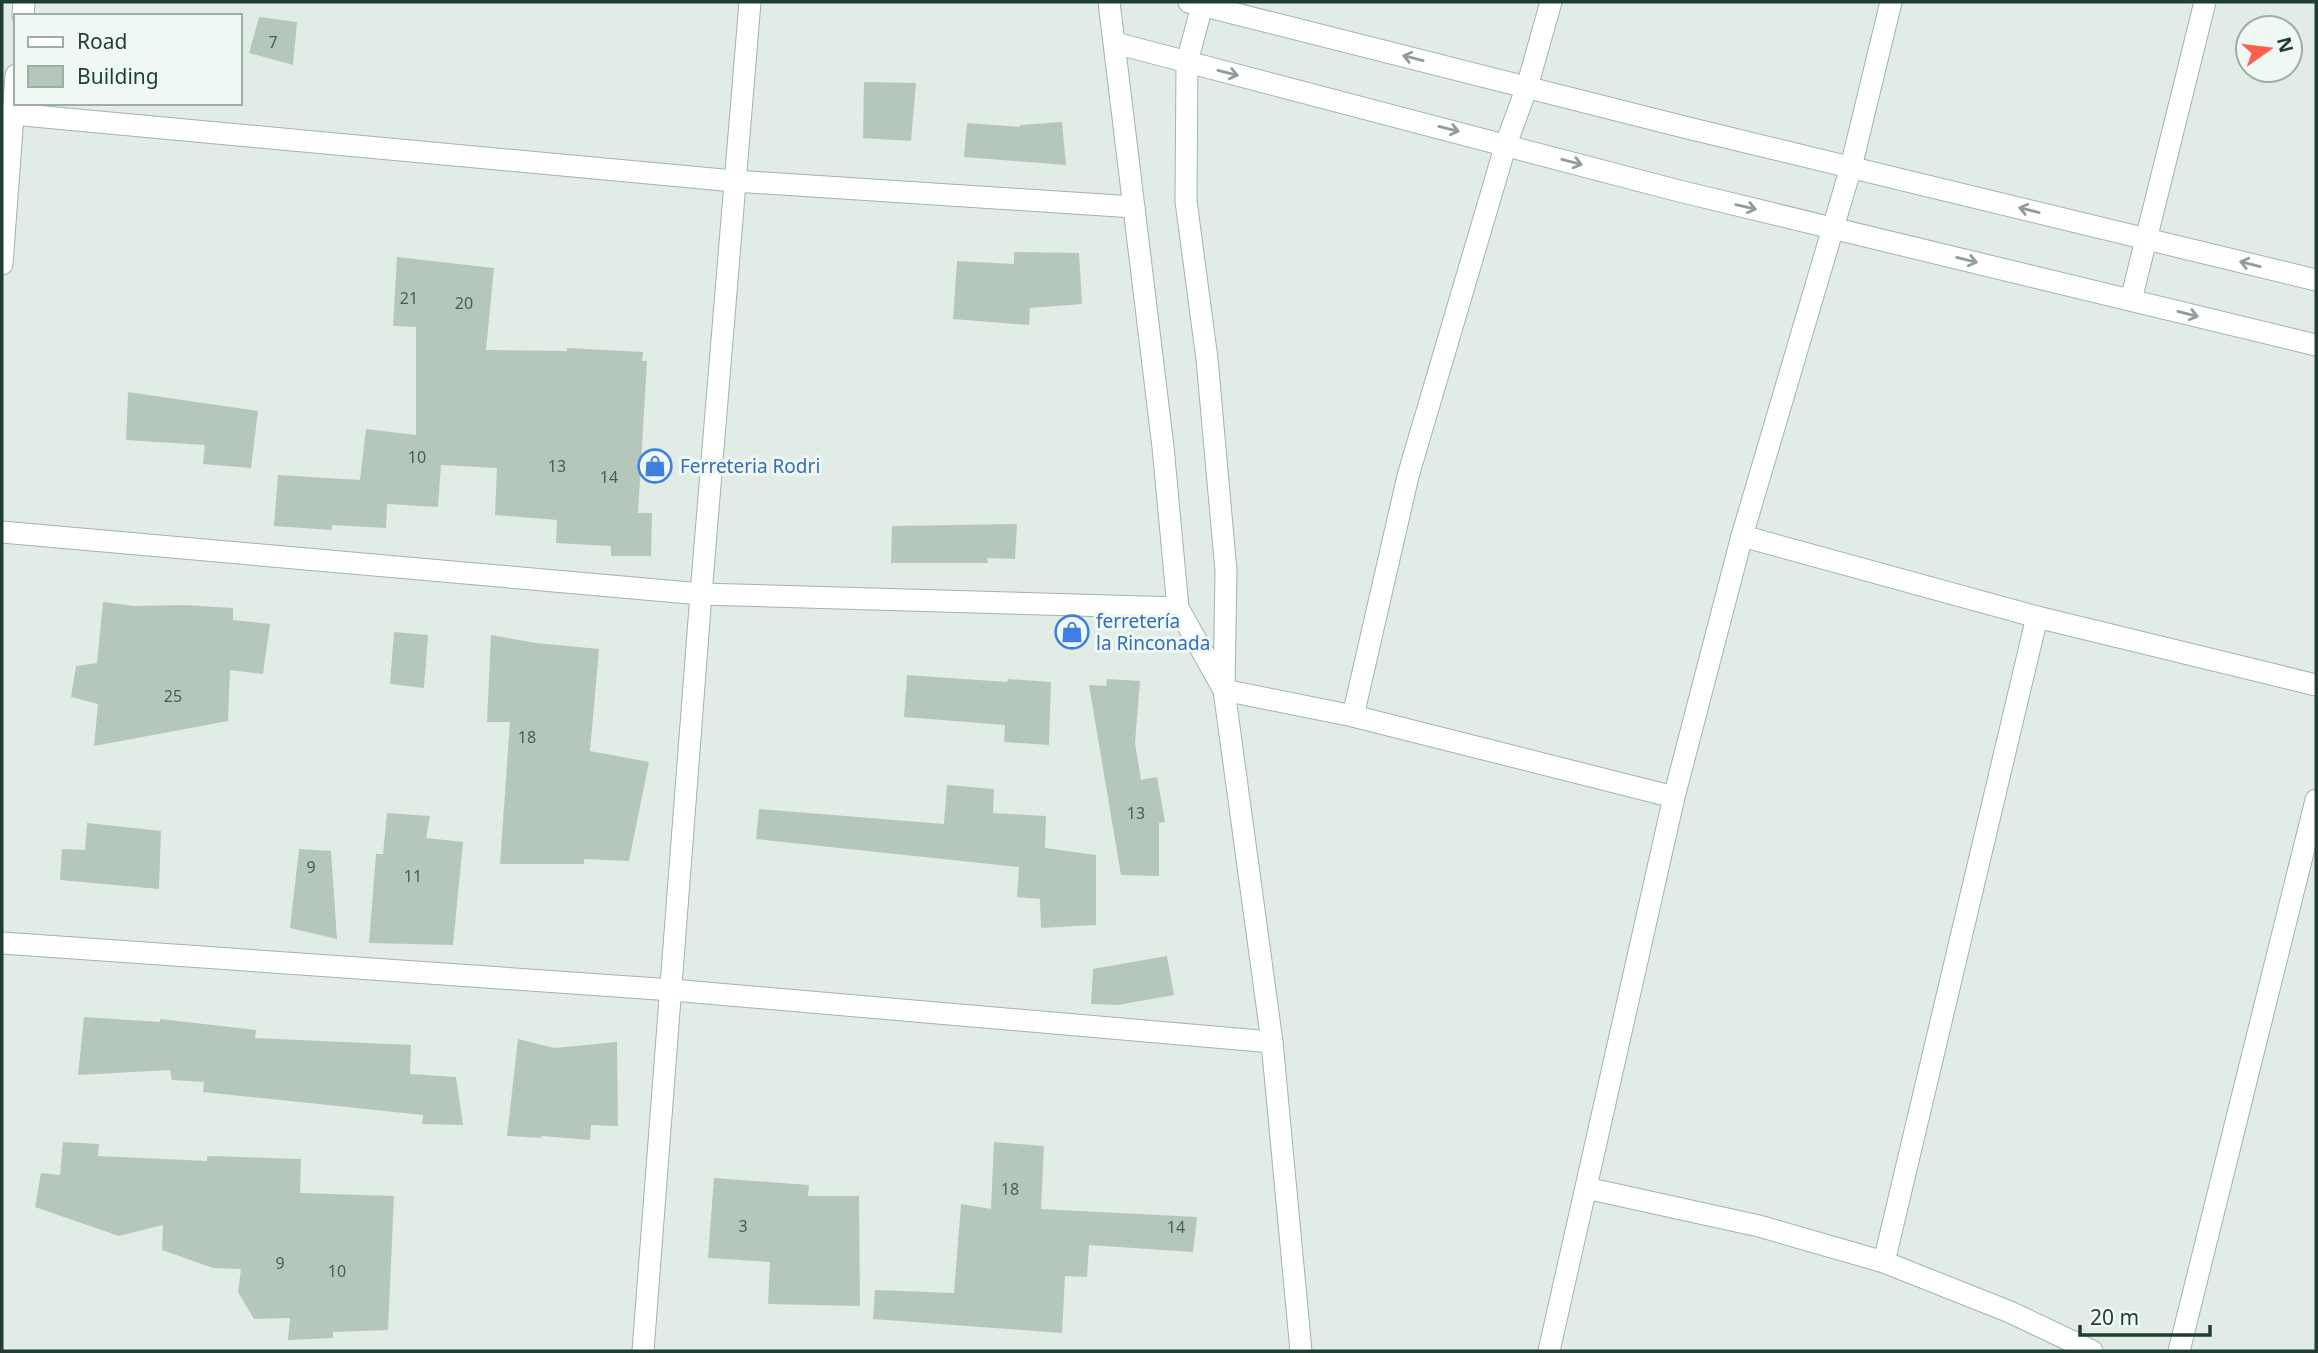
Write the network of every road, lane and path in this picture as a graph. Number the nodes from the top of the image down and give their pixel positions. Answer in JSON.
{"nodes":[{"id":1,"x":750,"y":2,"type":"edge"},
{"id":2,"x":1109,"y":2,"type":"edge"},
{"id":3,"x":1551,"y":2,"type":"edge"},
{"id":4,"x":1891,"y":2,"type":"edge"},
{"id":5,"x":2205,"y":2,"type":"edge"},
{"id":6,"x":1198,"y":3,"type":"edge"},
{"id":7,"x":1115,"y":43,"type":"junction"},
{"id":8,"x":1187,"y":62,"type":"junction"},
{"id":9,"x":14,"y":83,"type":"edge"},
{"id":10,"x":1527,"y":87,"type":"junction"},
{"id":11,"x":6,"y":113,"type":"edge"},
{"id":12,"x":1506,"y":144,"type":"junction"},
{"id":13,"x":1851,"y":167,"type":"junction"},
{"id":14,"x":734,"y":181,"type":"junction"},
{"id":15,"x":1134,"y":207,"type":"junction"},
{"id":16,"x":1833,"y":227,"type":"junction"},
{"id":17,"x":2146,"y":238,"type":"junction"},
{"id":18,"x":2,"y":264,"type":"edge"},
{"id":19,"x":2316,"y":280,"type":"edge"},
{"id":20,"x":2131,"y":300,"type":"junction"},
{"id":21,"x":2316,"y":345,"type":"edge"},
{"id":22,"x":2,"y":533,"type":"edge"},
{"id":23,"x":1742,"y":536,"type":"junction"},
{"id":24,"x":701,"y":594,"type":"junction"},
{"id":25,"x":1178,"y":608,"type":"junction"},
{"id":26,"x":2037,"y":617,"type":"junction"},
{"id":27,"x":2316,"y":685,"type":"edge"},
{"id":28,"x":1224,"y":690,"type":"junction"},
{"id":29,"x":1353,"y":716,"type":"junction"},
{"id":30,"x":1674,"y":797,"type":"junction"},
{"id":31,"x":2316,"y":800,"type":"edge"},
{"id":32,"x":2,"y":943,"type":"edge"},
{"id":33,"x":672,"y":990,"type":"junction"},
{"id":34,"x":1272,"y":1042,"type":"junction"},
{"id":35,"x":1586,"y":1188,"type":"junction"},
{"id":36,"x":1884,"y":1262,"type":"junction"},
{"id":37,"x":643,"y":1351,"type":"edge"},
{"id":38,"x":1301,"y":1351,"type":"edge"},
{"id":39,"x":1549,"y":1351,"type":"edge"},
{"id":40,"x":2092,"y":1351,"type":"edge"},
{"id":41,"x":2179,"y":1351,"type":"edge"}],
"edges":[{"from":1,"to":14,"type":"street"},
{"from":2,"to":7,"type":"street"},
{"from":3,"to":10,"type":"street"},
{"from":4,"to":13,"type":"street"},
{"from":5,"to":17,"type":"street"},
{"from":6,"to":8,"type":"street"},
{"from":10,"to":6,"type":"street","one_way":true},
{"from":7,"to":8,"type":"street"},
{"from":7,"to":15,"type":"street"},
{"from":8,"to":12,"type":"street","one_way":true},
{"from":8,"to":28,"type":"street"},
{"from":9,"to":11,"type":"street"},
{"from":10,"to":12,"type":"street"},
{"from":10,"to":13,"type":"street"},
{"from":11,"to":14,"type":"street"},
{"from":11,"to":18,"type":"street"},
{"from":12,"to":16,"type":"street","one_way":true},
{"from":12,"to":29,"type":"street"},
{"from":13,"to":16,"type":"street"},
{"from":17,"to":13,"type":"street","one_way":true},
{"from":14,"to":15,"type":"street"},
{"from":14,"to":24,"type":"street"},
{"from":15,"to":25,"type":"street"},
{"from":16,"to":20,"type":"street","one_way":true},
{"from":16,"to":23,"type":"street"},
{"from":19,"to":17,"type":"street","one_way":true},
{"from":17,"to":20,"type":"street"},
{"from":20,"to":21,"type":"street","one_way":true},
{"from":22,"to":24,"type":"street"},
{"from":23,"to":26,"type":"street"},
{"from":23,"to":30,"type":"street"},
{"from":24,"to":25,"type":"street"},
{"from":24,"to":33,"type":"street"},
{"from":25,"to":28,"type":"street"},
{"from":26,"to":27,"type":"street"},
{"from":26,"to":36,"type":"street"},
{"from":28,"to":29,"type":"street"},
{"from":28,"to":34,"type":"street"},
{"from":29,"to":30,"type":"street"},
{"from":30,"to":35,"type":"street"},
{"from":31,"to":41,"type":"street"},
{"from":32,"to":33,"type":"street"},
{"from":33,"to":34,"type":"street"},
{"from":33,"to":37,"type":"street"},
{"from":34,"to":38,"type":"street"},
{"from":35,"to":36,"type":"street"},
{"from":35,"to":39,"type":"street"},
{"from":36,"to":40,"type":"street"}]}
